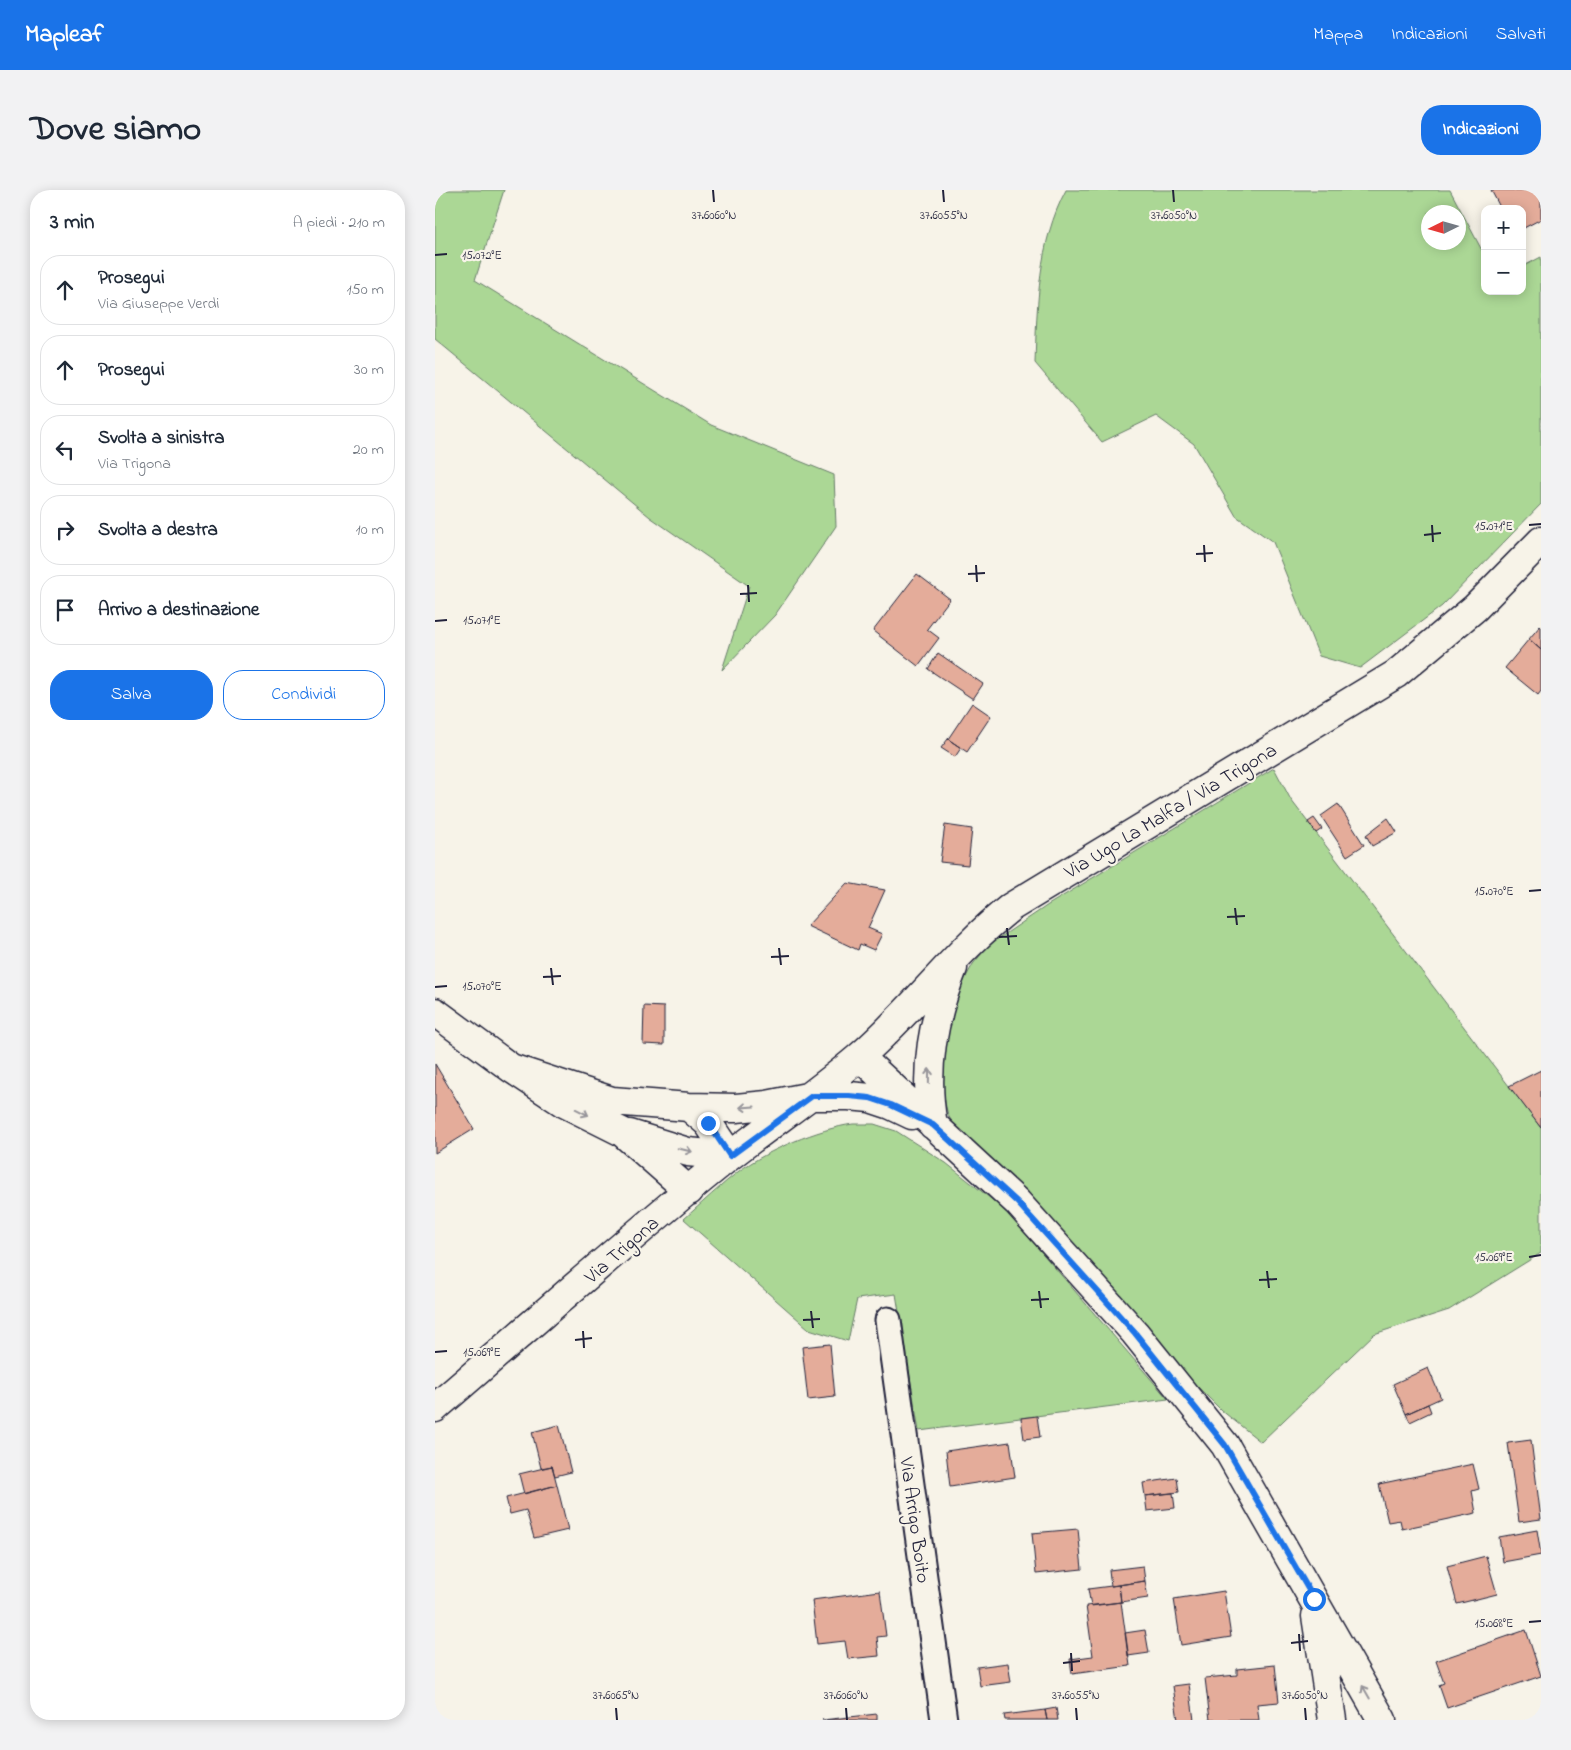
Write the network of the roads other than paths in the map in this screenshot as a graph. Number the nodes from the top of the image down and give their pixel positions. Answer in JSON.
{"nodes":[{"id":1,"x":1541,"y":541,"type":"edge"},
{"id":2,"x":959,"y":952,"type":"junction"},
{"id":3,"x":435,"y":1012,"type":"edge"},
{"id":4,"x":860,"y":1057,"type":"junction"},
{"id":5,"x":511,"y":1068,"type":"junction"},
{"id":6,"x":812,"y":1096,"type":"junction"},
{"id":7,"x":689,"y":1107,"type":"junction"},
{"id":8,"x":933,"y":1125,"type":"junction"},
{"id":9,"x":622,"y":1132,"type":"junction"},
{"id":10,"x":730,"y":1156,"type":"junction"},
{"id":11,"x":689,"y":1191,"type":"junction"},
{"id":12,"x":888,"y":1320,"type":"dead end"},
{"id":13,"x":435,"y":1408,"type":"edge"},
{"id":14,"x":1314,"y":1599,"type":"junction"},
{"id":15,"x":1350,"y":1663,"type":"junction"},
{"id":16,"x":1325,"y":1675,"type":"junction"},
{"id":17,"x":944,"y":1720,"type":"edge"},
{"id":18,"x":1332,"y":1720,"type":"edge"},
{"id":19,"x":1383,"y":1720,"type":"edge"}],
"edges":[{"from":1,"to":2,"type":"street","name":"Via Ugo La Malfa / Via Trigona"},
{"from":2,"to":4,"type":"street","name":"Via Ugo La Malfa / Via Trigona"},
{"from":8,"to":2,"type":"street","one_way":true},
{"from":3,"to":5,"type":"street"},
{"from":4,"to":6,"type":"street","name":"Via Ugo La Malfa / Via Trigona"},
{"from":4,"to":8,"type":"street"},
{"from":5,"to":7,"type":"street"},
{"from":5,"to":9,"type":"street","one_way":true},
{"from":6,"to":7,"type":"street","one_way":true},
{"from":6,"to":8,"type":"street"},
{"from":6,"to":10,"type":"street","name":"Via Trigona"},
{"from":7,"to":10,"type":"street"},
{"from":8,"to":14,"type":"street"},
{"from":9,"to":10,"type":"street","one_way":true},
{"from":9,"to":11,"type":"street"},
{"from":10,"to":11,"type":"street","name":"Via Trigona"},
{"from":11,"to":13,"type":"street","name":"Via Trigona"},
{"from":12,"to":17,"type":"street","name":"Via Arrigo Boito"},
{"from":14,"to":15,"type":"street"},
{"from":14,"to":16,"type":"street"},
{"from":15,"to":16,"type":"street"},
{"from":19,"to":15,"type":"street","one_way":true},
{"from":16,"to":18,"type":"street"}]}
